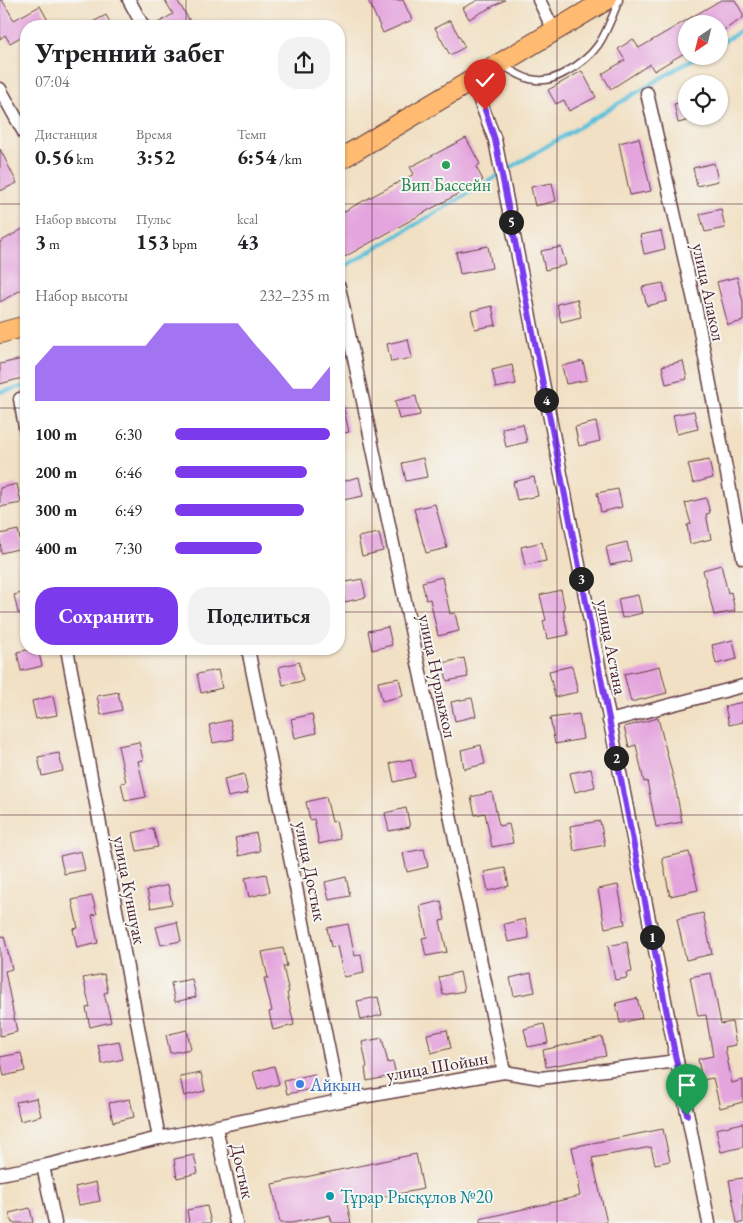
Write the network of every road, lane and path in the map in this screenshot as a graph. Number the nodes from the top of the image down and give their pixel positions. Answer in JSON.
{"nodes":[{"id":1,"x":129,"y":0,"type":"edge"},
{"id":2,"x":539,"y":0,"type":"edge"},
{"id":3,"x":606,"y":0,"type":"edge"},
{"id":4,"x":619,"y":0,"type":"edge"},
{"id":5,"x":140,"y":20,"type":"edge"},
{"id":6,"x":554,"y":31,"type":"junction"},
{"id":7,"x":500,"y":64,"type":"junction"},
{"id":8,"x":472,"y":80,"type":"junction"},
{"id":9,"x":0,"y":89,"type":"edge"},
{"id":10,"x":647,"y":93,"type":"dead end"},
{"id":11,"x":20,"y":125,"type":"edge"},
{"id":12,"x":345,"y":156,"type":"edge"},
{"id":13,"x":345,"y":316,"type":"edge"},
{"id":14,"x":20,"y":327,"type":"edge"},
{"id":15,"x":0,"y":332,"type":"edge"},
{"id":16,"x":743,"y":558,"type":"edge"},
{"id":17,"x":68,"y":655,"type":"edge"},
{"id":18,"x":249,"y":655,"type":"edge"},
{"id":19,"x":743,"y":686,"type":"edge"},
{"id":20,"x":609,"y":722,"type":"junction"},
{"id":21,"x":677,"y":1061,"type":"junction"},
{"id":22,"x":504,"y":1072,"type":"junction"},
{"id":23,"x":339,"y":1101,"type":"junction"},
{"id":24,"x":216,"y":1127,"type":"junction"},
{"id":25,"x":159,"y":1138,"type":"junction"},
{"id":26,"x":43,"y":1166,"type":"junction"},
{"id":27,"x":0,"y":1174,"type":"edge"},
{"id":28,"x":55,"y":1223,"type":"edge"},
{"id":29,"x":236,"y":1223,"type":"edge"},
{"id":30,"x":709,"y":1223,"type":"edge"}],
"edges":[{"from":1,"to":5,"type":"street"},
{"from":2,"to":6,"type":"street"},
{"from":3,"to":6,"type":"main road"},
{"from":4,"to":7,"type":"lane"},
{"from":6,"to":7,"type":"main road"},
{"from":7,"to":8,"type":"main road"},
{"from":8,"to":12,"type":"main road"},
{"from":8,"to":20,"type":"street","name":"улица Астана"},
{"from":9,"to":11,"type":"street"},
{"from":10,"to":16,"type":"street","name":"улица Алакол"},
{"from":13,"to":22,"type":"street","name":"улица Нурлыжол"},
{"from":14,"to":15,"type":"main road"},
{"from":17,"to":25,"type":"street","name":"улица Куншуак"},
{"from":18,"to":23,"type":"street","name":"улица Достык"},
{"from":19,"to":20,"type":"street"},
{"from":20,"to":21,"type":"street","name":"улица Астана"},
{"from":21,"to":22,"type":"street","name":"улица Шойын"},
{"from":21,"to":30,"type":"street","name":"улица Астана"},
{"from":22,"to":23,"type":"street","name":"улица Шойын"},
{"from":23,"to":24,"type":"street","name":"улица Шойын"},
{"from":24,"to":25,"type":"street","name":"улица Шойын"},
{"from":24,"to":29,"type":"street","name":"Достык"},
{"from":25,"to":26,"type":"street","name":"улица Шойын"},
{"from":26,"to":27,"type":"street","name":"улица Шойын"},
{"from":26,"to":28,"type":"street"}]}
